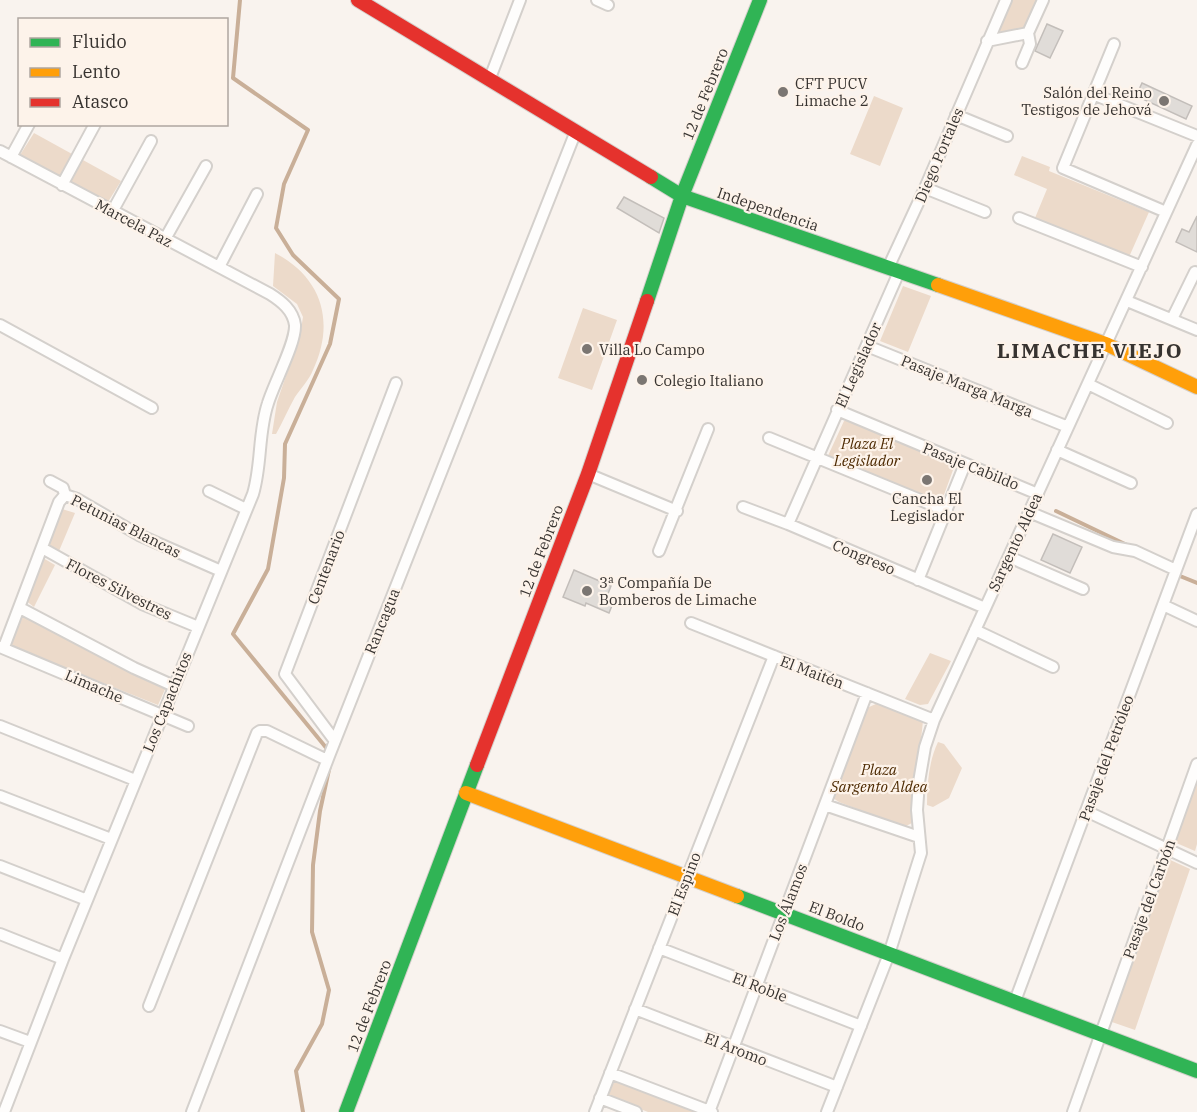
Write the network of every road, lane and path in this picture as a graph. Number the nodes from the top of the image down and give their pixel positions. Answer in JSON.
{"nodes":[{"id":1,"x":520,"y":0,"type":"edge"},
{"id":2,"x":597,"y":0,"type":"edge"},
{"id":3,"x":760,"y":0,"type":"edge"},
{"id":4,"x":1006,"y":0,"type":"edge"},
{"id":5,"x":1043,"y":0,"type":"edge"},
{"id":6,"x":365,"y":2,"type":"edge"},
{"id":7,"x":609,"y":5,"type":"dead end"},
{"id":8,"x":1028,"y":33,"type":"junction"},
{"id":9,"x":987,"y":41,"type":"junction"},
{"id":10,"x":1114,"y":44,"type":"dead end"},
{"id":11,"x":1022,"y":63,"type":"dead end"},
{"id":12,"x":490,"y":78,"type":"junction"},
{"id":13,"x":1093,"y":94,"type":"junction"},
{"id":14,"x":956,"y":115,"type":"junction"},
{"id":15,"x":28,"y":126,"type":"edge"},
{"id":16,"x":94,"y":126,"type":"edge"},
{"id":17,"x":576,"y":131,"type":"junction"},
{"id":18,"x":1007,"y":136,"type":"dead end"},
{"id":19,"x":1197,"y":136,"type":"edge"},
{"id":20,"x":151,"y":141,"type":"dead end"},
{"id":21,"x":1197,"y":145,"type":"edge"},
{"id":22,"x":0,"y":151,"type":"edge"},
{"id":23,"x":10,"y":157,"type":"junction"},
{"id":24,"x":206,"y":166,"type":"dead end"},
{"id":25,"x":62,"y":185,"type":"junction"},
{"id":26,"x":925,"y":188,"type":"junction"},
{"id":27,"x":257,"y":194,"type":"dead end"},
{"id":28,"x":682,"y":196,"type":"junction"},
{"id":29,"x":112,"y":212,"type":"junction"},
{"id":30,"x":985,"y":212,"type":"dead end"},
{"id":31,"x":1166,"y":212,"type":"junction"},
{"id":32,"x":1019,"y":219,"type":"dead end"},
{"id":33,"x":165,"y":239,"type":"junction"},
{"id":34,"x":219,"y":267,"type":"junction"},
{"id":35,"x":1142,"y":267,"type":"junction"},
{"id":36,"x":893,"y":270,"type":"junction"},
{"id":37,"x":1195,"y":272,"type":"dead end"},
{"id":38,"x":270,"y":294,"type":"joint"},
{"id":39,"x":1127,"y":301,"type":"junction"},
{"id":40,"x":1172,"y":319,"type":"junction"},
{"id":41,"x":0,"y":325,"type":"edge"},
{"id":42,"x":1197,"y":330,"type":"edge"},
{"id":43,"x":1106,"y":344,"type":"junction"},
{"id":44,"x":867,"y":346,"type":"junction"},
{"id":45,"x":396,"y":383,"type":"dead end"},
{"id":46,"x":1088,"y":384,"type":"junction"},
{"id":47,"x":1197,"y":387,"type":"edge"},
{"id":48,"x":152,"y":408,"type":"dead end"},
{"id":49,"x":837,"y":410,"type":"junction"},
{"id":50,"x":1167,"y":423,"type":"dead end"},
{"id":51,"x":1068,"y":427,"type":"junction"},
{"id":52,"x":708,"y":429,"type":"dead end"},
{"id":53,"x":769,"y":438,"type":"dead end"},
{"id":54,"x":1057,"y":450,"type":"junction"},
{"id":55,"x":817,"y":459,"type":"junction"},
{"id":56,"x":965,"y":464,"type":"junction"},
{"id":57,"x":588,"y":474,"type":"junction"},
{"id":58,"x":50,"y":481,"type":"dead end"},
{"id":59,"x":1131,"y":483,"type":"dead end"},
{"id":60,"x":209,"y":491,"type":"dead end"},
{"id":61,"x":1038,"y":494,"type":"junction"},
{"id":62,"x":65,"y":495,"type":"junction"},
{"id":63,"x":743,"y":507,"type":"dead end"},
{"id":64,"x":246,"y":509,"type":"junction"},
{"id":65,"x":677,"y":511,"type":"junction"},
{"id":66,"x":947,"y":511,"type":"junction"},
{"id":67,"x":1029,"y":512,"type":"junction"},
{"id":68,"x":1197,"y":514,"type":"edge"},
{"id":69,"x":788,"y":524,"type":"junction"},
{"id":70,"x":1193,"y":534,"type":"edge"},
{"id":71,"x":42,"y":548,"type":"junction"},
{"id":72,"x":659,"y":551,"type":"dead end"},
{"id":73,"x":1009,"y":557,"type":"junction"},
{"id":74,"x":221,"y":571,"type":"junction"},
{"id":75,"x":1175,"y":573,"type":"junction"},
{"id":76,"x":918,"y":580,"type":"junction"},
{"id":77,"x":1083,"y":589,"type":"dead end"},
{"id":78,"x":1163,"y":605,"type":"junction"},
{"id":79,"x":20,"y":608,"type":"junction"},
{"id":80,"x":985,"y":608,"type":"junction"},
{"id":81,"x":1197,"y":621,"type":"edge"},
{"id":82,"x":691,"y":623,"type":"dead end"},
{"id":83,"x":198,"y":627,"type":"junction"},
{"id":84,"x":975,"y":630,"type":"junction"},
{"id":85,"x":2,"y":647,"type":"edge"},
{"id":86,"x":774,"y":656,"type":"junction"},
{"id":87,"x":1053,"y":667,"type":"dead end"},
{"id":88,"x":174,"y":686,"type":"junction"},
{"id":89,"x":867,"y":693,"type":"junction"},
{"id":90,"x":162,"y":715,"type":"junction"},
{"id":91,"x":934,"y":720,"type":"junction"},
{"id":92,"x":0,"y":726,"type":"edge"},
{"id":93,"x":188,"y":726,"type":"dead end"},
{"id":94,"x":330,"y":751,"type":"junction"},
{"id":95,"x":1197,"y":768,"type":"edge"},
{"id":96,"x":135,"y":780,"type":"junction"},
{"id":97,"x":466,"y":793,"type":"junction"},
{"id":98,"x":0,"y":796,"type":"edge"},
{"id":99,"x":825,"y":805,"type":"junction"},
{"id":100,"x":1086,"y":811,"type":"junction"},
{"id":101,"x":920,"y":837,"type":"junction"},
{"id":102,"x":111,"y":839,"type":"junction"},
{"id":103,"x":1168,"y":849,"type":"junction"},
{"id":104,"x":1197,"y":863,"type":"edge"},
{"id":105,"x":0,"y":866,"type":"edge"},
{"id":106,"x":687,"y":877,"type":"junction"},
{"id":107,"x":87,"y":900,"type":"junction"},
{"id":108,"x":784,"y":914,"type":"junction"},
{"id":109,"x":0,"y":934,"type":"edge"},
{"id":110,"x":659,"y":948,"type":"junction"},
{"id":111,"x":889,"y":954,"type":"junction"},
{"id":112,"x":63,"y":959,"type":"junction"},
{"id":113,"x":757,"y":986,"type":"junction"},
{"id":114,"x":1015,"y":1002,"type":"junction"},
{"id":115,"x":149,"y":1006,"type":"dead end"},
{"id":116,"x":635,"y":1010,"type":"junction"},
{"id":117,"x":861,"y":1026,"type":"junction"},
{"id":118,"x":0,"y":1031,"type":"edge"},
{"id":119,"x":1100,"y":1034,"type":"junction"},
{"id":120,"x":30,"y":1042,"type":"junction"},
{"id":121,"x":733,"y":1048,"type":"junction"},
{"id":122,"x":1197,"y":1071,"type":"edge"},
{"id":123,"x":610,"y":1072,"type":"junction"},
{"id":124,"x":837,"y":1088,"type":"junction"},
{"id":125,"x":600,"y":1098,"type":"junction"},
{"id":126,"x":4,"y":1112,"type":"edge"},
{"id":127,"x":192,"y":1112,"type":"edge"},
{"id":128,"x":346,"y":1112,"type":"edge"},
{"id":129,"x":595,"y":1112,"type":"edge"},
{"id":130,"x":636,"y":1112,"type":"edge"},
{"id":131,"x":710,"y":1112,"type":"edge"},
{"id":132,"x":827,"y":1112,"type":"edge"},
{"id":133,"x":1073,"y":1112,"type":"edge"}],
"edges":[{"from":1,"to":12,"type":"street"},
{"from":2,"to":7,"type":"street"},
{"from":3,"to":28,"type":"street","name":"12 de Febrero"},
{"from":4,"to":9,"type":"street","name":"Diego Portales"},
{"from":5,"to":8,"type":"street"},
{"from":6,"to":12,"type":"street","name":"Independencia"},
{"from":8,"to":9,"type":"street"},
{"from":8,"to":11,"type":"street"},
{"from":9,"to":14,"type":"street","name":"Diego Portales"},
{"from":10,"to":13,"type":"street"},
{"from":12,"to":17,"type":"street","name":"Independencia"},
{"from":13,"to":19,"type":"street"},
{"from":13,"to":31,"type":"street"},
{"from":14,"to":18,"type":"street"},
{"from":14,"to":26,"type":"street","name":"Diego Portales"},
{"from":15,"to":23,"type":"street"},
{"from":16,"to":25,"type":"street"},
{"from":17,"to":28,"type":"street","name":"Independencia"},
{"from":17,"to":94,"type":"street","name":"Rancagua"},
{"from":20,"to":29,"type":"street"},
{"from":21,"to":31,"type":"street","name":"Sargento Aldea"},
{"from":22,"to":23,"type":"street","name":"Marcela Paz"},
{"from":23,"to":25,"type":"street","name":"Marcela Paz"},
{"from":24,"to":33,"type":"street"},
{"from":25,"to":29,"type":"street","name":"Marcela Paz"},
{"from":26,"to":30,"type":"street"},
{"from":26,"to":36,"type":"street","name":"Diego Portales"},
{"from":27,"to":34,"type":"street"},
{"from":28,"to":36,"type":"street","name":"Independencia"},
{"from":28,"to":57,"type":"street","name":"12 de Febrero"},
{"from":29,"to":33,"type":"street","name":"Marcela Paz"},
{"from":31,"to":35,"type":"street","name":"Sargento Aldea"},
{"from":32,"to":35,"type":"street"},
{"from":33,"to":34,"type":"street","name":"Marcela Paz"},
{"from":34,"to":38,"type":"street","name":"Marcela Paz"},
{"from":35,"to":39,"type":"street","name":"Sargento Aldea"},
{"from":36,"to":43,"type":"street","name":"Independencia"},
{"from":36,"to":44,"type":"street","name":"El Legislador"},
{"from":37,"to":40,"type":"street"},
{"from":38,"to":64,"type":"street","name":"Los Capachitos"},
{"from":39,"to":40,"type":"street"},
{"from":39,"to":43,"type":"street","name":"Sargento Aldea"},
{"from":40,"to":42,"type":"street"},
{"from":41,"to":48,"type":"street"},
{"from":43,"to":46,"type":"street","name":"Sargento Aldea"},
{"from":43,"to":47,"type":"street","name":"Independencia"},
{"from":44,"to":49,"type":"street","name":"El Legislador"},
{"from":44,"to":51,"type":"street","name":"Pasaje Marga Marga"},
{"from":45,"to":94,"type":"street","name":"Centenario"},
{"from":46,"to":50,"type":"street"},
{"from":46,"to":51,"type":"street","name":"Sargento Aldea"},
{"from":49,"to":55,"type":"street","name":"El Legislador"},
{"from":49,"to":56,"type":"street","name":"Pasaje Cabildo"},
{"from":51,"to":54,"type":"street","name":"Sargento Aldea"},
{"from":52,"to":65,"type":"street"},
{"from":53,"to":55,"type":"street"},
{"from":54,"to":59,"type":"street"},
{"from":54,"to":61,"type":"street","name":"Sargento Aldea"},
{"from":55,"to":66,"type":"street"},
{"from":55,"to":69,"type":"street","name":"El Legislador"},
{"from":56,"to":61,"type":"street","name":"Pasaje Cabildo"},
{"from":56,"to":66,"type":"street"},
{"from":57,"to":65,"type":"street"},
{"from":57,"to":97,"type":"street","name":"12 de Febrero"},
{"from":58,"to":62,"type":"street","name":"Petunias Blancas"},
{"from":60,"to":64,"type":"street"},
{"from":61,"to":67,"type":"street","name":"Sargento Aldea"},
{"from":62,"to":71,"type":"street"},
{"from":62,"to":74,"type":"street","name":"Petunias Blancas"},
{"from":63,"to":69,"type":"street","name":"Congreso"},
{"from":64,"to":74,"type":"street","name":"Los Capachitos"},
{"from":65,"to":72,"type":"street"},
{"from":66,"to":76,"type":"street"},
{"from":67,"to":73,"type":"street","name":"Sargento Aldea"},
{"from":67,"to":75,"type":"street"},
{"from":68,"to":70,"type":"street","name":"Pasaje del Petróleo"},
{"from":69,"to":76,"type":"street","name":"Congreso"},
{"from":70,"to":75,"type":"street","name":"Pasaje del Petróleo"},
{"from":71,"to":79,"type":"street"},
{"from":71,"to":83,"type":"street","name":"Flores Silvestres"},
{"from":73,"to":77,"type":"street"},
{"from":73,"to":80,"type":"street","name":"Sargento Aldea"},
{"from":74,"to":83,"type":"street","name":"Los Capachitos"},
{"from":75,"to":78,"type":"street","name":"Pasaje del Petróleo"},
{"from":76,"to":80,"type":"street","name":"Congreso"},
{"from":78,"to":81,"type":"street"},
{"from":78,"to":100,"type":"street","name":"Pasaje del Petróleo"},
{"from":79,"to":85,"type":"street"},
{"from":79,"to":88,"type":"street"},
{"from":80,"to":84,"type":"street","name":"Sargento Aldea"},
{"from":82,"to":86,"type":"street","name":"El Maitén"},
{"from":83,"to":88,"type":"street","name":"Los Capachitos"},
{"from":84,"to":87,"type":"street"},
{"from":84,"to":91,"type":"street","name":"Sargento Aldea"},
{"from":85,"to":90,"type":"street","name":"Limache"},
{"from":86,"to":89,"type":"street","name":"El Maitén"},
{"from":86,"to":106,"type":"street","name":"El Espino"},
{"from":88,"to":90,"type":"street","name":"Los Capachitos"},
{"from":89,"to":91,"type":"street","name":"El Maitén"},
{"from":89,"to":99,"type":"street","name":"Los Álamos"},
{"from":90,"to":93,"type":"street","name":"Limache"},
{"from":90,"to":96,"type":"street","name":"Los Capachitos"},
{"from":91,"to":101,"type":"street","name":"Sargento Aldea"},
{"from":92,"to":96,"type":"street"},
{"from":94,"to":115,"type":"street"},
{"from":94,"to":127,"type":"street","name":"Rancagua"},
{"from":95,"to":103,"type":"street","name":"Pasaje del Carbón"},
{"from":96,"to":102,"type":"street","name":"Los Capachitos"},
{"from":97,"to":106,"type":"street","name":"El Boldo"},
{"from":97,"to":128,"type":"street","name":"12 de Febrero"},
{"from":98,"to":102,"type":"street"},
{"from":99,"to":101,"type":"street"},
{"from":99,"to":108,"type":"street","name":"Los Álamos"},
{"from":100,"to":103,"type":"street"},
{"from":100,"to":114,"type":"street","name":"Pasaje del Petróleo"},
{"from":101,"to":111,"type":"street","name":"Sargento Aldea"},
{"from":102,"to":107,"type":"street","name":"Los Capachitos"},
{"from":103,"to":104,"type":"street"},
{"from":103,"to":119,"type":"street","name":"Pasaje del Carbón"},
{"from":105,"to":107,"type":"street"},
{"from":106,"to":108,"type":"street","name":"El Boldo"},
{"from":106,"to":110,"type":"street","name":"El Espino"},
{"from":107,"to":112,"type":"street","name":"Los Capachitos"},
{"from":108,"to":111,"type":"street","name":"El Boldo"},
{"from":108,"to":113,"type":"street","name":"Los Álamos"},
{"from":109,"to":112,"type":"street"},
{"from":110,"to":113,"type":"street","name":"El Roble"},
{"from":110,"to":116,"type":"street","name":"El Espino"},
{"from":111,"to":114,"type":"street","name":"El Boldo"},
{"from":111,"to":117,"type":"street","name":"Sargento Aldea"},
{"from":112,"to":120,"type":"street","name":"Los Capachitos"},
{"from":113,"to":117,"type":"street","name":"El Roble"},
{"from":113,"to":121,"type":"street","name":"Los Álamos"},
{"from":114,"to":119,"type":"street","name":"El Boldo"},
{"from":116,"to":121,"type":"street","name":"El Aromo"},
{"from":116,"to":123,"type":"street","name":"El Espino"},
{"from":117,"to":124,"type":"street","name":"Sargento Aldea"},
{"from":118,"to":120,"type":"street"},
{"from":119,"to":122,"type":"street","name":"El Boldo"},
{"from":119,"to":133,"type":"street","name":"Pasaje del Carbón"},
{"from":120,"to":126,"type":"street","name":"Los Capachitos"},
{"from":121,"to":124,"type":"street","name":"El Aromo"},
{"from":121,"to":131,"type":"street","name":"Los Álamos"},
{"from":123,"to":125,"type":"street","name":"El Espino"},
{"from":123,"to":131,"type":"street"},
{"from":124,"to":132,"type":"street","name":"Sargento Aldea"},
{"from":125,"to":129,"type":"street","name":"El Espino"},
{"from":125,"to":130,"type":"street"}]}
